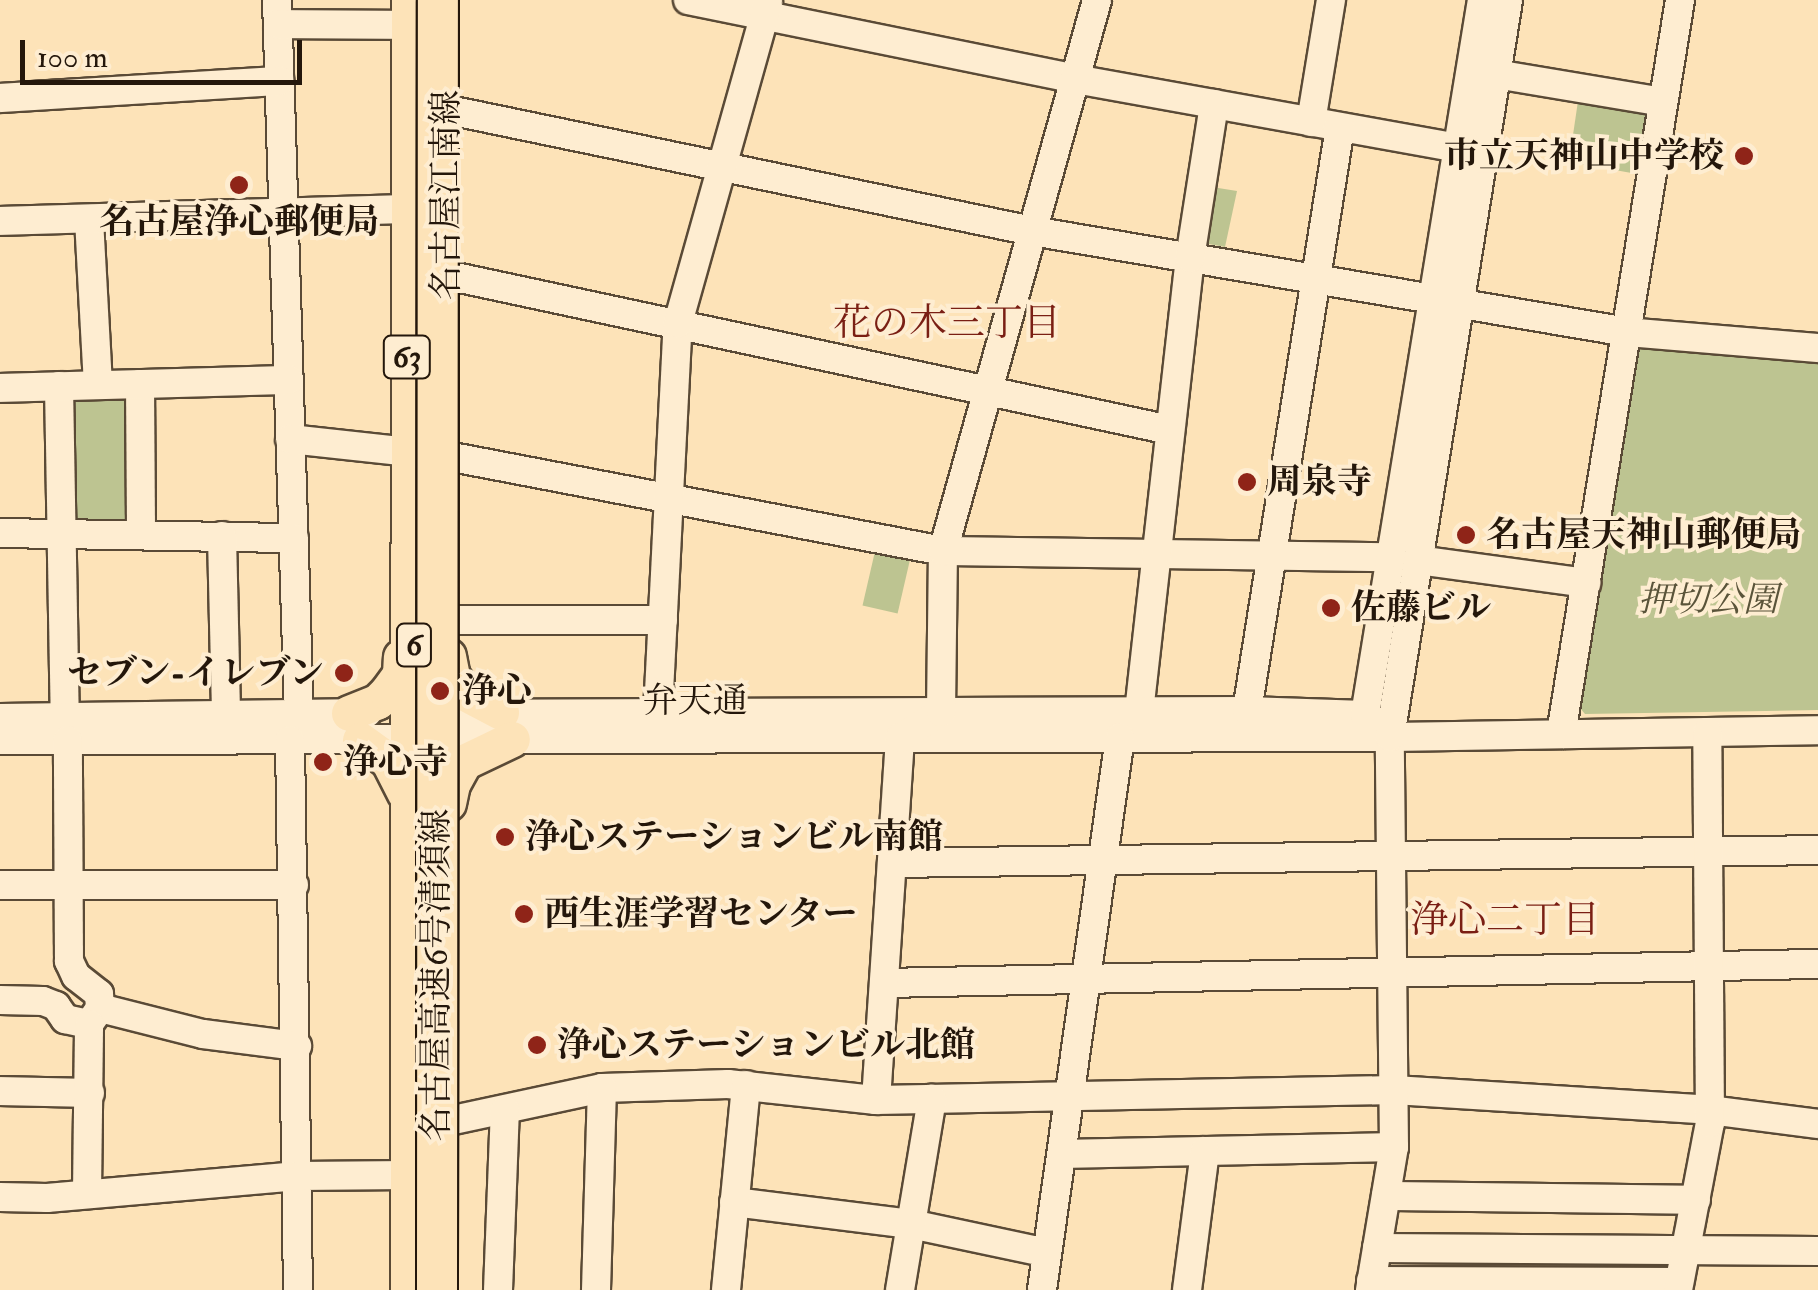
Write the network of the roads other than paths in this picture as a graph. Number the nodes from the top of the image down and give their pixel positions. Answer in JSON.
{"nodes":[{"id":1,"x":447,"y":0,"type":"edge"},
{"id":2,"x":688,"y":0,"type":"edge"},
{"id":3,"x":1097,"y":0,"type":"edge"},
{"id":4,"x":1331,"y":0,"type":"edge"},
{"id":5,"x":1482,"y":0,"type":"edge"},
{"id":6,"x":1508,"y":0,"type":"edge"},
{"id":7,"x":1680,"y":0,"type":"edge"},
{"id":8,"x":418,"y":6,"type":"edge"},
{"id":9,"x":767,"y":8,"type":"edge"},
{"id":10,"x":277,"y":12,"type":"edge"},
{"id":11,"x":1496,"y":74,"type":"junction"},
{"id":12,"x":1075,"y":79,"type":"junction"},
{"id":13,"x":280,"y":81,"type":"junction"},
{"id":14,"x":0,"y":98,"type":"edge"},
{"id":15,"x":1663,"y":102,"type":"junction"},
{"id":16,"x":1214,"y":104,"type":"junction"},
{"id":17,"x":444,"y":109,"type":"junction"},
{"id":18,"x":1311,"y":122,"type":"junction"},
{"id":19,"x":1340,"y":126,"type":"junction"},
{"id":20,"x":1458,"y":148,"type":"junction"},
{"id":21,"x":721,"y":168,"type":"junction"},
{"id":22,"x":408,"y":209,"type":"junction"},
{"id":23,"x":284,"y":215,"type":"junction"},
{"id":24,"x":89,"y":219,"type":"junction"},
{"id":25,"x":0,"y":221,"type":"edge"},
{"id":26,"x":1032,"y":232,"type":"junction"},
{"id":27,"x":1190,"y":258,"type":"junction"},
{"id":28,"x":446,"y":275,"type":"junction"},
{"id":29,"x":1316,"y":278,"type":"junction"},
{"id":30,"x":1446,"y":300,"type":"junction"},
{"id":31,"x":678,"y":322,"type":"junction"},
{"id":32,"x":1627,"y":332,"type":"junction"},
{"id":33,"x":1818,"y":348,"type":"edge"},
{"id":34,"x":289,"y":380,"type":"junction"},
{"id":35,"x":140,"y":384,"type":"junction"},
{"id":36,"x":59,"y":386,"type":"junction"},
{"id":37,"x":98,"y":386,"type":"junction"},
{"id":38,"x":0,"y":388,"type":"edge"},
{"id":39,"x":988,"y":390,"type":"junction"},
{"id":40,"x":1170,"y":430,"type":"junction"},
{"id":41,"x":290,"y":439,"type":"junction"},
{"id":42,"x":407,"y":452,"type":"junction"},
{"id":43,"x":447,"y":456,"type":"junction"},
{"id":44,"x":669,"y":498,"type":"junction"},
{"id":45,"x":0,"y":533,"type":"edge"},
{"id":46,"x":62,"y":534,"type":"junction"},
{"id":47,"x":141,"y":534,"type":"junction"},
{"id":48,"x":222,"y":536,"type":"junction"},
{"id":49,"x":294,"y":538,"type":"junction"},
{"id":50,"x":942,"y":551,"type":"junction"},
{"id":51,"x":1155,"y":554,"type":"junction"},
{"id":52,"x":1272,"y":555,"type":"junction"},
{"id":53,"x":1404,"y":558,"type":"junction"},
{"id":54,"x":1586,"y":583,"type":"junction"},
{"id":55,"x":448,"y":620,"type":"junction"},
{"id":56,"x":663,"y":620,"type":"junction"},
{"id":57,"x":407,"y":641,"type":"junction"},
{"id":58,"x":448,"y":657,"type":"junction"},
{"id":59,"x":1247,"y":711,"type":"junction"},
{"id":60,"x":658,"y":712,"type":"junction"},
{"id":61,"x":941,"y":712,"type":"junction"},
{"id":62,"x":1139,"y":712,"type":"junction"},
{"id":63,"x":226,"y":715,"type":"junction"},
{"id":64,"x":1365,"y":715,"type":"junction"},
{"id":65,"x":0,"y":718,"type":"edge"},
{"id":66,"x":507,"y":725,"type":"junction"},
{"id":67,"x":354,"y":726,"type":"junction"},
{"id":68,"x":408,"y":726,"type":"junction"},
{"id":69,"x":448,"y":726,"type":"junction"},
{"id":70,"x":294,"y":727,"type":"junction"},
{"id":71,"x":66,"y":728,"type":"junction"},
{"id":72,"x":1818,"y":730,"type":"edge"},
{"id":73,"x":1707,"y":732,"type":"junction"},
{"id":74,"x":1561,"y":734,"type":"junction"},
{"id":75,"x":1120,"y":737,"type":"junction"},
{"id":76,"x":1390,"y":737,"type":"junction"},
{"id":77,"x":900,"y":738,"type":"junction"},
{"id":78,"x":0,"y":740,"type":"edge"},
{"id":79,"x":448,"y":803,"type":"junction"},
{"id":80,"x":409,"y":804,"type":"junction"},
{"id":81,"x":1818,"y":850,"type":"edge"},
{"id":82,"x":1708,"y":851,"type":"junction"},
{"id":83,"x":1388,"y":856,"type":"junction"},
{"id":84,"x":1104,"y":860,"type":"junction"},
{"id":85,"x":892,"y":863,"type":"junction"},
{"id":86,"x":66,"y":885,"type":"junction"},
{"id":87,"x":294,"y":885,"type":"junction"},
{"id":88,"x":0,"y":886,"type":"edge"},
{"id":89,"x":1818,"y":964,"type":"edge"},
{"id":90,"x":1710,"y":968,"type":"junction"},
{"id":91,"x":1391,"y":972,"type":"junction"},
{"id":92,"x":1088,"y":978,"type":"junction"},
{"id":93,"x":884,"y":983,"type":"junction"},
{"id":94,"x":0,"y":1000,"type":"edge"},
{"id":95,"x":94,"y":1016,"type":"junction"},
{"id":96,"x":297,"y":1046,"type":"junction"},
{"id":97,"x":746,"y":1085,"type":"junction"},
{"id":98,"x":602,"y":1088,"type":"junction"},
{"id":99,"x":1394,"y":1090,"type":"junction"},
{"id":100,"x":0,"y":1091,"type":"edge"},
{"id":101,"x":90,"y":1093,"type":"junction"},
{"id":102,"x":1072,"y":1097,"type":"junction"},
{"id":103,"x":932,"y":1099,"type":"junction"},
{"id":104,"x":876,"y":1100,"type":"junction"},
{"id":105,"x":506,"y":1110,"type":"junction"},
{"id":106,"x":1709,"y":1110,"type":"junction"},
{"id":107,"x":444,"y":1122,"type":"junction"},
{"id":108,"x":1818,"y":1124,"type":"edge"},
{"id":109,"x":1394,"y":1147,"type":"junction"},
{"id":110,"x":1206,"y":1151,"type":"junction"},
{"id":111,"x":1063,"y":1154,"type":"junction"},
{"id":112,"x":408,"y":1174,"type":"junction"},
{"id":113,"x":298,"y":1176,"type":"junction"},
{"id":114,"x":87,"y":1193,"type":"junction"},
{"id":115,"x":1386,"y":1196,"type":"junction"},
{"id":116,"x":0,"y":1197,"type":"edge"},
{"id":117,"x":1696,"y":1200,"type":"junction"},
{"id":118,"x":734,"y":1202,"type":"junction"},
{"id":119,"x":911,"y":1224,"type":"junction"},
{"id":120,"x":1377,"y":1248,"type":"junction"},
{"id":121,"x":1686,"y":1248,"type":"junction"},
{"id":122,"x":1818,"y":1251,"type":"edge"},
{"id":123,"x":1047,"y":1253,"type":"junction"},
{"id":124,"x":1371,"y":1286,"type":"edge"},
{"id":125,"x":1679,"y":1286,"type":"edge"},
{"id":126,"x":298,"y":1290,"type":"edge"},
{"id":127,"x":411,"y":1290,"type":"edge"},
{"id":128,"x":437,"y":1290,"type":"edge"},
{"id":129,"x":446,"y":1290,"type":"edge"},
{"id":130,"x":498,"y":1290,"type":"edge"},
{"id":131,"x":596,"y":1290,"type":"edge"},
{"id":132,"x":726,"y":1290,"type":"edge"},
{"id":133,"x":900,"y":1290,"type":"edge"},
{"id":134,"x":1042,"y":1290,"type":"edge"},
{"id":135,"x":1187,"y":1290,"type":"edge"}],
"edges":[{"from":1,"to":17,"type":"main road","name":"名古屋江南線","number":"63"},
{"from":2,"to":9,"type":"street"},
{"from":3,"to":12,"type":"street"},
{"from":4,"to":18,"type":"street"},
{"from":5,"to":20,"type":"street"},
{"from":6,"to":11,"type":"street"},
{"from":7,"to":15,"type":"street"},
{"from":8,"to":10,"type":"street"},
{"from":8,"to":22,"type":"main road","name":"名古屋江南線","number":"63"},
{"from":8,"to":127,"type":"highway","name":"名古屋高速6号清須線","number":"6"},
{"from":8,"to":128,"type":"highway","name":"名古屋高速6号清須線","number":"6","bridge":true},
{"from":9,"to":12,"type":"street"},
{"from":9,"to":21,"type":"street"},
{"from":10,"to":13,"type":"street"},
{"from":11,"to":15,"type":"street"},
{"from":11,"to":30,"type":"street"},
{"from":12,"to":16,"type":"street"},
{"from":12,"to":26,"type":"street"},
{"from":13,"to":14,"type":"street"},
{"from":13,"to":23,"type":"street"},
{"from":15,"to":32,"type":"street"},
{"from":16,"to":18,"type":"street"},
{"from":16,"to":27,"type":"street"},
{"from":17,"to":21,"type":"street"},
{"from":17,"to":28,"type":"main road","name":"名古屋江南線","number":"63"},
{"from":18,"to":19,"type":"street"},
{"from":19,"to":20,"type":"street"},
{"from":19,"to":29,"type":"street"},
{"from":20,"to":30,"type":"street"},
{"from":21,"to":26,"type":"street"},
{"from":21,"to":31,"type":"street"},
{"from":22,"to":23,"type":"street"},
{"from":22,"to":42,"type":"main road","name":"名古屋江南線","number":"63"},
{"from":23,"to":24,"type":"street"},
{"from":23,"to":34,"type":"street"},
{"from":24,"to":25,"type":"street"},
{"from":24,"to":37,"type":"street"},
{"from":26,"to":27,"type":"street"},
{"from":26,"to":39,"type":"street"},
{"from":27,"to":29,"type":"street"},
{"from":27,"to":40,"type":"street"},
{"from":28,"to":31,"type":"street"},
{"from":28,"to":43,"type":"main road","name":"名古屋江南線","number":"63"},
{"from":29,"to":30,"type":"street"},
{"from":29,"to":52,"type":"street"},
{"from":30,"to":32,"type":"street"},
{"from":30,"to":53,"type":"street"},
{"from":31,"to":39,"type":"street"},
{"from":31,"to":44,"type":"street"},
{"from":32,"to":33,"type":"street"},
{"from":32,"to":54,"type":"street"},
{"from":34,"to":35,"type":"street"},
{"from":34,"to":41,"type":"street"},
{"from":35,"to":37,"type":"street"},
{"from":35,"to":47,"type":"street"},
{"from":36,"to":37,"type":"street"},
{"from":36,"to":38,"type":"street"},
{"from":36,"to":46,"type":"street"},
{"from":39,"to":40,"type":"street"},
{"from":39,"to":50,"type":"street"},
{"from":40,"to":51,"type":"street"},
{"from":41,"to":42,"type":"street"},
{"from":41,"to":49,"type":"street"},
{"from":42,"to":43,"type":"street"},
{"from":42,"to":57,"type":"main road","name":"名古屋江南線","number":"63"},
{"from":43,"to":44,"type":"street"},
{"from":43,"to":55,"type":"main road","name":"名古屋江南線","number":"63"},
{"from":44,"to":50,"type":"street"},
{"from":44,"to":56,"type":"street"},
{"from":45,"to":46,"type":"street"},
{"from":46,"to":47,"type":"street"},
{"from":46,"to":71,"type":"street"},
{"from":47,"to":48,"type":"street"},
{"from":48,"to":49,"type":"street"},
{"from":48,"to":63,"type":"street"},
{"from":49,"to":70,"type":"street"},
{"from":50,"to":51,"type":"street"},
{"from":50,"to":61,"type":"street"},
{"from":51,"to":52,"type":"street"},
{"from":51,"to":62,"type":"street"},
{"from":52,"to":53,"type":"street"},
{"from":52,"to":59,"type":"street"},
{"from":53,"to":54,"type":"street"},
{"from":53,"to":64,"type":"street"},
{"from":53,"to":76,"type":"street"},
{"from":54,"to":74,"type":"street"},
{"from":55,"to":56,"type":"street"},
{"from":55,"to":58,"type":"main road","name":"名古屋江南線","number":"63"},
{"from":56,"to":60,"type":"street"},
{"from":57,"to":67,"type":"main road"},
{"from":57,"to":68,"type":"main road","name":"名古屋江南線","number":"63"},
{"from":58,"to":66,"type":"main road"},
{"from":58,"to":69,"type":"main road","name":"名古屋江南線","number":"63"},
{"from":59,"to":62,"type":"street"},
{"from":59,"to":64,"type":"street"},
{"from":60,"to":61,"type":"street"},
{"from":60,"to":66,"type":"street"},
{"from":61,"to":62,"type":"street"},
{"from":61,"to":77,"type":"street"},
{"from":63,"to":70,"type":"street"},
{"from":63,"to":71,"type":"street"},
{"from":64,"to":76,"type":"street"},
{"from":65,"to":71,"type":"street"},
{"from":66,"to":69,"type":"street"},
{"from":66,"to":77,"type":"street","name":"弁天通"},
{"from":66,"to":79,"type":"main road"},
{"from":67,"to":68,"type":"street"},
{"from":67,"to":70,"type":"street"},
{"from":67,"to":80,"type":"main road"},
{"from":68,"to":69,"type":"street"},
{"from":68,"to":80,"type":"main road","name":"名古屋江南線","number":"63"},
{"from":69,"to":79,"type":"main road","name":"名古屋江南線","number":"63"},
{"from":70,"to":71,"type":"street"},
{"from":70,"to":87,"type":"street"},
{"from":71,"to":78,"type":"street"},
{"from":71,"to":86,"type":"street"},
{"from":72,"to":73,"type":"street","name":"弁天通"},
{"from":73,"to":74,"type":"street","name":"弁天通"},
{"from":73,"to":82,"type":"street"},
{"from":74,"to":76,"type":"street","name":"弁天通"},
{"from":75,"to":76,"type":"street","name":"弁天通"},
{"from":75,"to":77,"type":"street","name":"弁天通"},
{"from":75,"to":84,"type":"street"},
{"from":76,"to":83,"type":"street"},
{"from":77,"to":85,"type":"street"},
{"from":79,"to":107,"type":"main road","name":"名古屋江南線","number":"63"},
{"from":80,"to":112,"type":"main road","name":"名古屋江南線","number":"63"},
{"from":81,"to":82,"type":"street"},
{"from":82,"to":83,"type":"street"},
{"from":82,"to":90,"type":"street"},
{"from":83,"to":84,"type":"street"},
{"from":83,"to":91,"type":"street"},
{"from":84,"to":85,"type":"street"},
{"from":84,"to":92,"type":"street"},
{"from":85,"to":93,"type":"street"},
{"from":86,"to":87,"type":"street"},
{"from":86,"to":88,"type":"street"},
{"from":86,"to":95,"type":"street"},
{"from":87,"to":96,"type":"street"},
{"from":89,"to":90,"type":"street"},
{"from":90,"to":91,"type":"street"},
{"from":90,"to":106,"type":"street"},
{"from":91,"to":92,"type":"street"},
{"from":91,"to":99,"type":"street"},
{"from":92,"to":93,"type":"street"},
{"from":92,"to":102,"type":"street"},
{"from":93,"to":104,"type":"street"},
{"from":94,"to":95,"type":"street"},
{"from":95,"to":96,"type":"street"},
{"from":95,"to":101,"type":"street"},
{"from":96,"to":113,"type":"street"},
{"from":97,"to":98,"type":"street"},
{"from":97,"to":104,"type":"street"},
{"from":97,"to":118,"type":"street"},
{"from":98,"to":105,"type":"street"},
{"from":98,"to":131,"type":"street"},
{"from":99,"to":102,"type":"street"},
{"from":99,"to":106,"type":"street"},
{"from":99,"to":109,"type":"street"},
{"from":100,"to":101,"type":"street"},
{"from":101,"to":114,"type":"street"},
{"from":102,"to":103,"type":"street"},
{"from":102,"to":111,"type":"street"},
{"from":103,"to":104,"type":"street"},
{"from":103,"to":119,"type":"street"},
{"from":105,"to":107,"type":"street"},
{"from":105,"to":130,"type":"street"},
{"from":106,"to":108,"type":"street"},
{"from":106,"to":117,"type":"street"},
{"from":107,"to":129,"type":"main road","name":"名古屋江南線","number":"63"},
{"from":109,"to":110,"type":"street"},
{"from":109,"to":115,"type":"street"},
{"from":110,"to":111,"type":"street"},
{"from":110,"to":135,"type":"street"},
{"from":111,"to":123,"type":"street"},
{"from":112,"to":113,"type":"street"},
{"from":112,"to":127,"type":"main road","name":"名古屋江南線","number":"63"},
{"from":113,"to":114,"type":"street"},
{"from":113,"to":126,"type":"street"},
{"from":114,"to":116,"type":"street"},
{"from":115,"to":117,"type":"street"},
{"from":115,"to":120,"type":"street"},
{"from":117,"to":121,"type":"street"},
{"from":118,"to":119,"type":"street"},
{"from":118,"to":132,"type":"street"},
{"from":119,"to":123,"type":"street"},
{"from":119,"to":133,"type":"street"},
{"from":120,"to":121,"type":"street"},
{"from":120,"to":124,"type":"street"},
{"from":121,"to":122,"type":"street"},
{"from":121,"to":125,"type":"street"},
{"from":123,"to":134,"type":"street"},
{"from":124,"to":125,"type":"street"}]}
